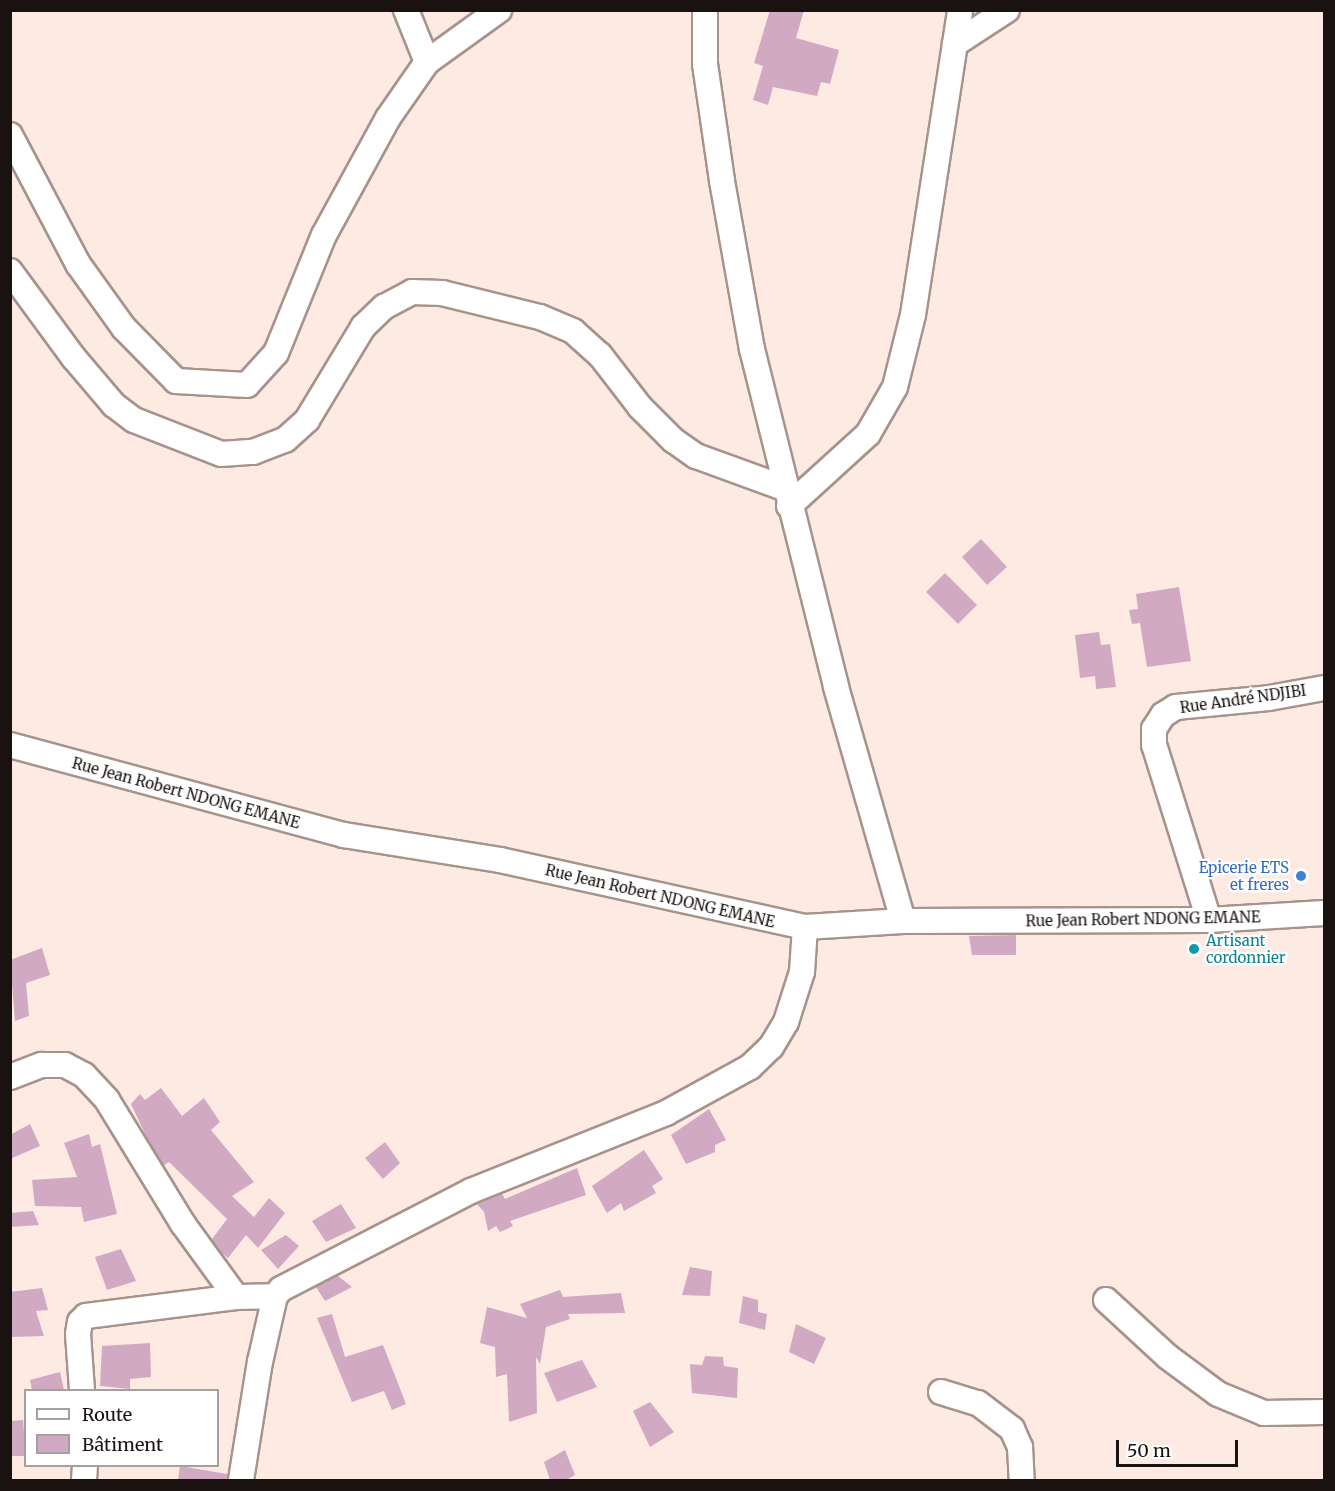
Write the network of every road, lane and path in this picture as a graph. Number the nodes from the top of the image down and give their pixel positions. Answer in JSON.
{"nodes":[{"id":1,"x":406,"y":10,"type":"edge"},
{"id":2,"x":499,"y":10,"type":"edge"},
{"id":3,"x":705,"y":10,"type":"edge"},
{"id":4,"x":960,"y":10,"type":"edge"},
{"id":5,"x":1007,"y":10,"type":"edge"},
{"id":6,"x":955,"y":44,"type":"junction"},
{"id":7,"x":428,"y":62,"type":"junction"},
{"id":8,"x":10,"y":135,"type":"edge"},
{"id":9,"x":10,"y":271,"type":"edge"},
{"id":10,"x":787,"y":497,"type":"junction"},
{"id":11,"x":1324,"y":688,"type":"edge"},
{"id":12,"x":10,"y":745,"type":"edge"},
{"id":13,"x":1324,"y":913,"type":"edge"},
{"id":14,"x":1209,"y":920,"type":"junction"},
{"id":15,"x":903,"y":921,"type":"junction"},
{"id":16,"x":805,"y":927,"type":"junction"},
{"id":17,"x":10,"y":1077,"type":"edge"},
{"id":18,"x":275,"y":1296,"type":"junction"},
{"id":19,"x":236,"y":1297,"type":"junction"},
{"id":20,"x":1106,"y":1300,"type":"dead end"},
{"id":21,"x":82,"y":1389,"type":"edge"},
{"id":22,"x":941,"y":1392,"type":"dead end"},
{"id":23,"x":1324,"y":1412,"type":"edge"},
{"id":24,"x":241,"y":1480,"type":"edge"},
{"id":25,"x":1022,"y":1480,"type":"edge"}],
"edges":[{"from":1,"to":7,"type":"street"},
{"from":2,"to":7,"type":"street"},
{"from":3,"to":10,"type":"street"},
{"from":4,"to":6,"type":"street"},
{"from":5,"to":6,"type":"street"},
{"from":6,"to":10,"type":"street"},
{"from":7,"to":8,"type":"street"},
{"from":9,"to":10,"type":"street"},
{"from":10,"to":15,"type":"street"},
{"from":11,"to":14,"type":"street","name":"Rue André NDJIBI"},
{"from":12,"to":16,"type":"street","name":"Rue Jean Robert NDONG EMANE"},
{"from":13,"to":14,"type":"street","name":"Rue Jean Robert NDONG EMANE"},
{"from":14,"to":15,"type":"street","name":"Rue Jean Robert NDONG EMANE"},
{"from":15,"to":16,"type":"street","name":"Rue Jean Robert NDONG EMANE"},
{"from":16,"to":18,"type":"street"},
{"from":17,"to":19,"type":"street"},
{"from":18,"to":19,"type":"street"},
{"from":18,"to":24,"type":"street"},
{"from":19,"to":21,"type":"street"},
{"from":20,"to":23,"type":"street"},
{"from":22,"to":25,"type":"street"}]}
